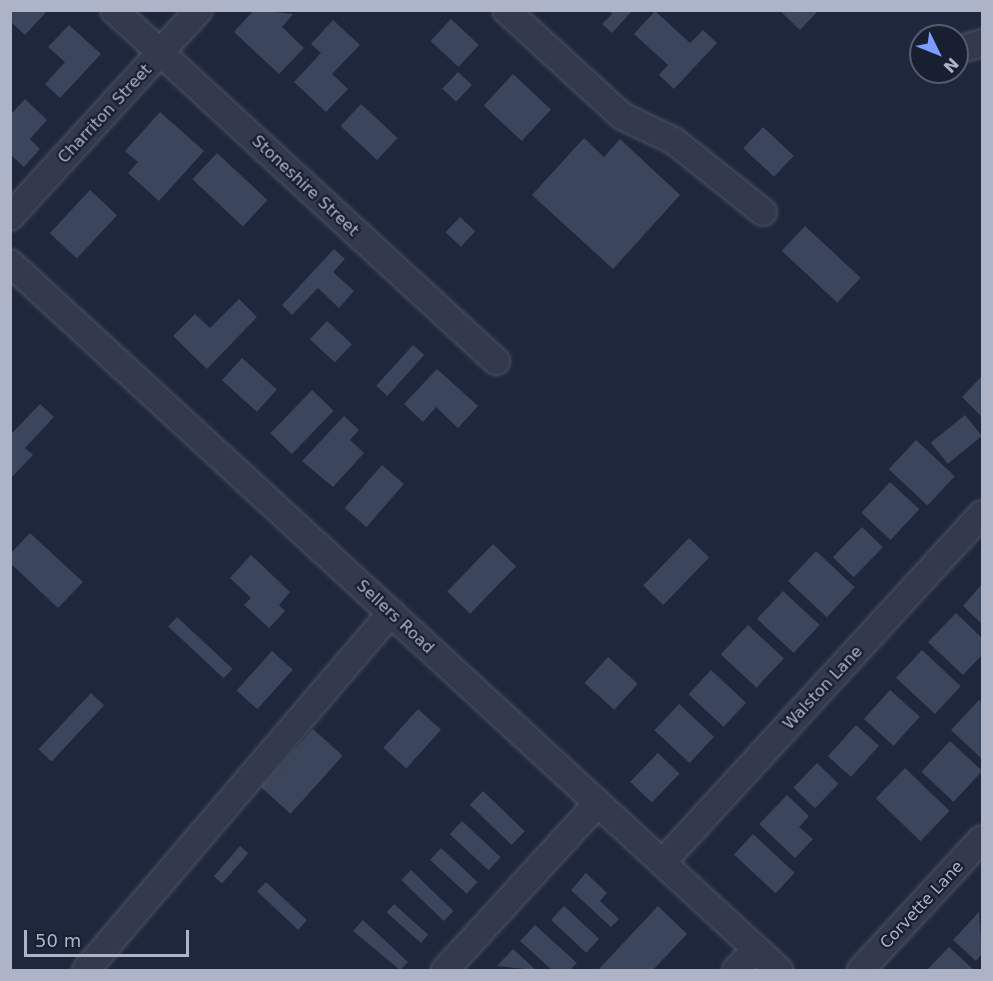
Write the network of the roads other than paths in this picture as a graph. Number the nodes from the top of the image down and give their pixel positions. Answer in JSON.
{"nodes":[{"id":1,"x":114,"y":10,"type":"edge"},
{"id":2,"x":200,"y":10,"type":"edge"},
{"id":3,"x":506,"y":10,"type":"edge"},
{"id":4,"x":160,"y":53,"type":"junction"},
{"id":5,"x":763,"y":212,"type":"dead end"},
{"id":6,"x":10,"y":217,"type":"edge"},
{"id":7,"x":10,"y":263,"type":"edge"},
{"id":8,"x":496,"y":361,"type":"dead end"},
{"id":9,"x":982,"y":514,"type":"edge"},
{"id":10,"x":391,"y":613,"type":"junction"},
{"id":11,"x":598,"y":803,"type":"junction"},
{"id":12,"x":982,"y":839,"type":"edge"},
{"id":13,"x":663,"y":862,"type":"junction"},
{"id":14,"x":756,"y":949,"type":"junction"},
{"id":15,"x":86,"y":970,"type":"edge"},
{"id":16,"x":445,"y":970,"type":"edge"},
{"id":17,"x":736,"y":970,"type":"edge"},
{"id":18,"x":779,"y":970,"type":"edge"},
{"id":19,"x":861,"y":970,"type":"edge"}],
"edges":[{"from":1,"to":4,"type":"street","name":"Stoneshire Street"},
{"from":2,"to":4,"type":"street","name":"Charriton Street"},
{"from":3,"to":5,"type":"street"},
{"from":4,"to":6,"type":"street","name":"Charriton Street"},
{"from":4,"to":8,"type":"street","name":"Stoneshire Street"},
{"from":7,"to":10,"type":"street","name":"Sellers Road"},
{"from":9,"to":13,"type":"street","name":"Walston Lane"},
{"from":10,"to":11,"type":"street","name":"Sellers Road"},
{"from":10,"to":15,"type":"street"},
{"from":11,"to":13,"type":"street","name":"Sellers Road"},
{"from":11,"to":16,"type":"street"},
{"from":12,"to":19,"type":"street","name":"Corvette Lane"},
{"from":13,"to":14,"type":"street","name":"Sellers Road"},
{"from":14,"to":17,"type":"street"},
{"from":14,"to":18,"type":"street","name":"Sellers Road"}]}
